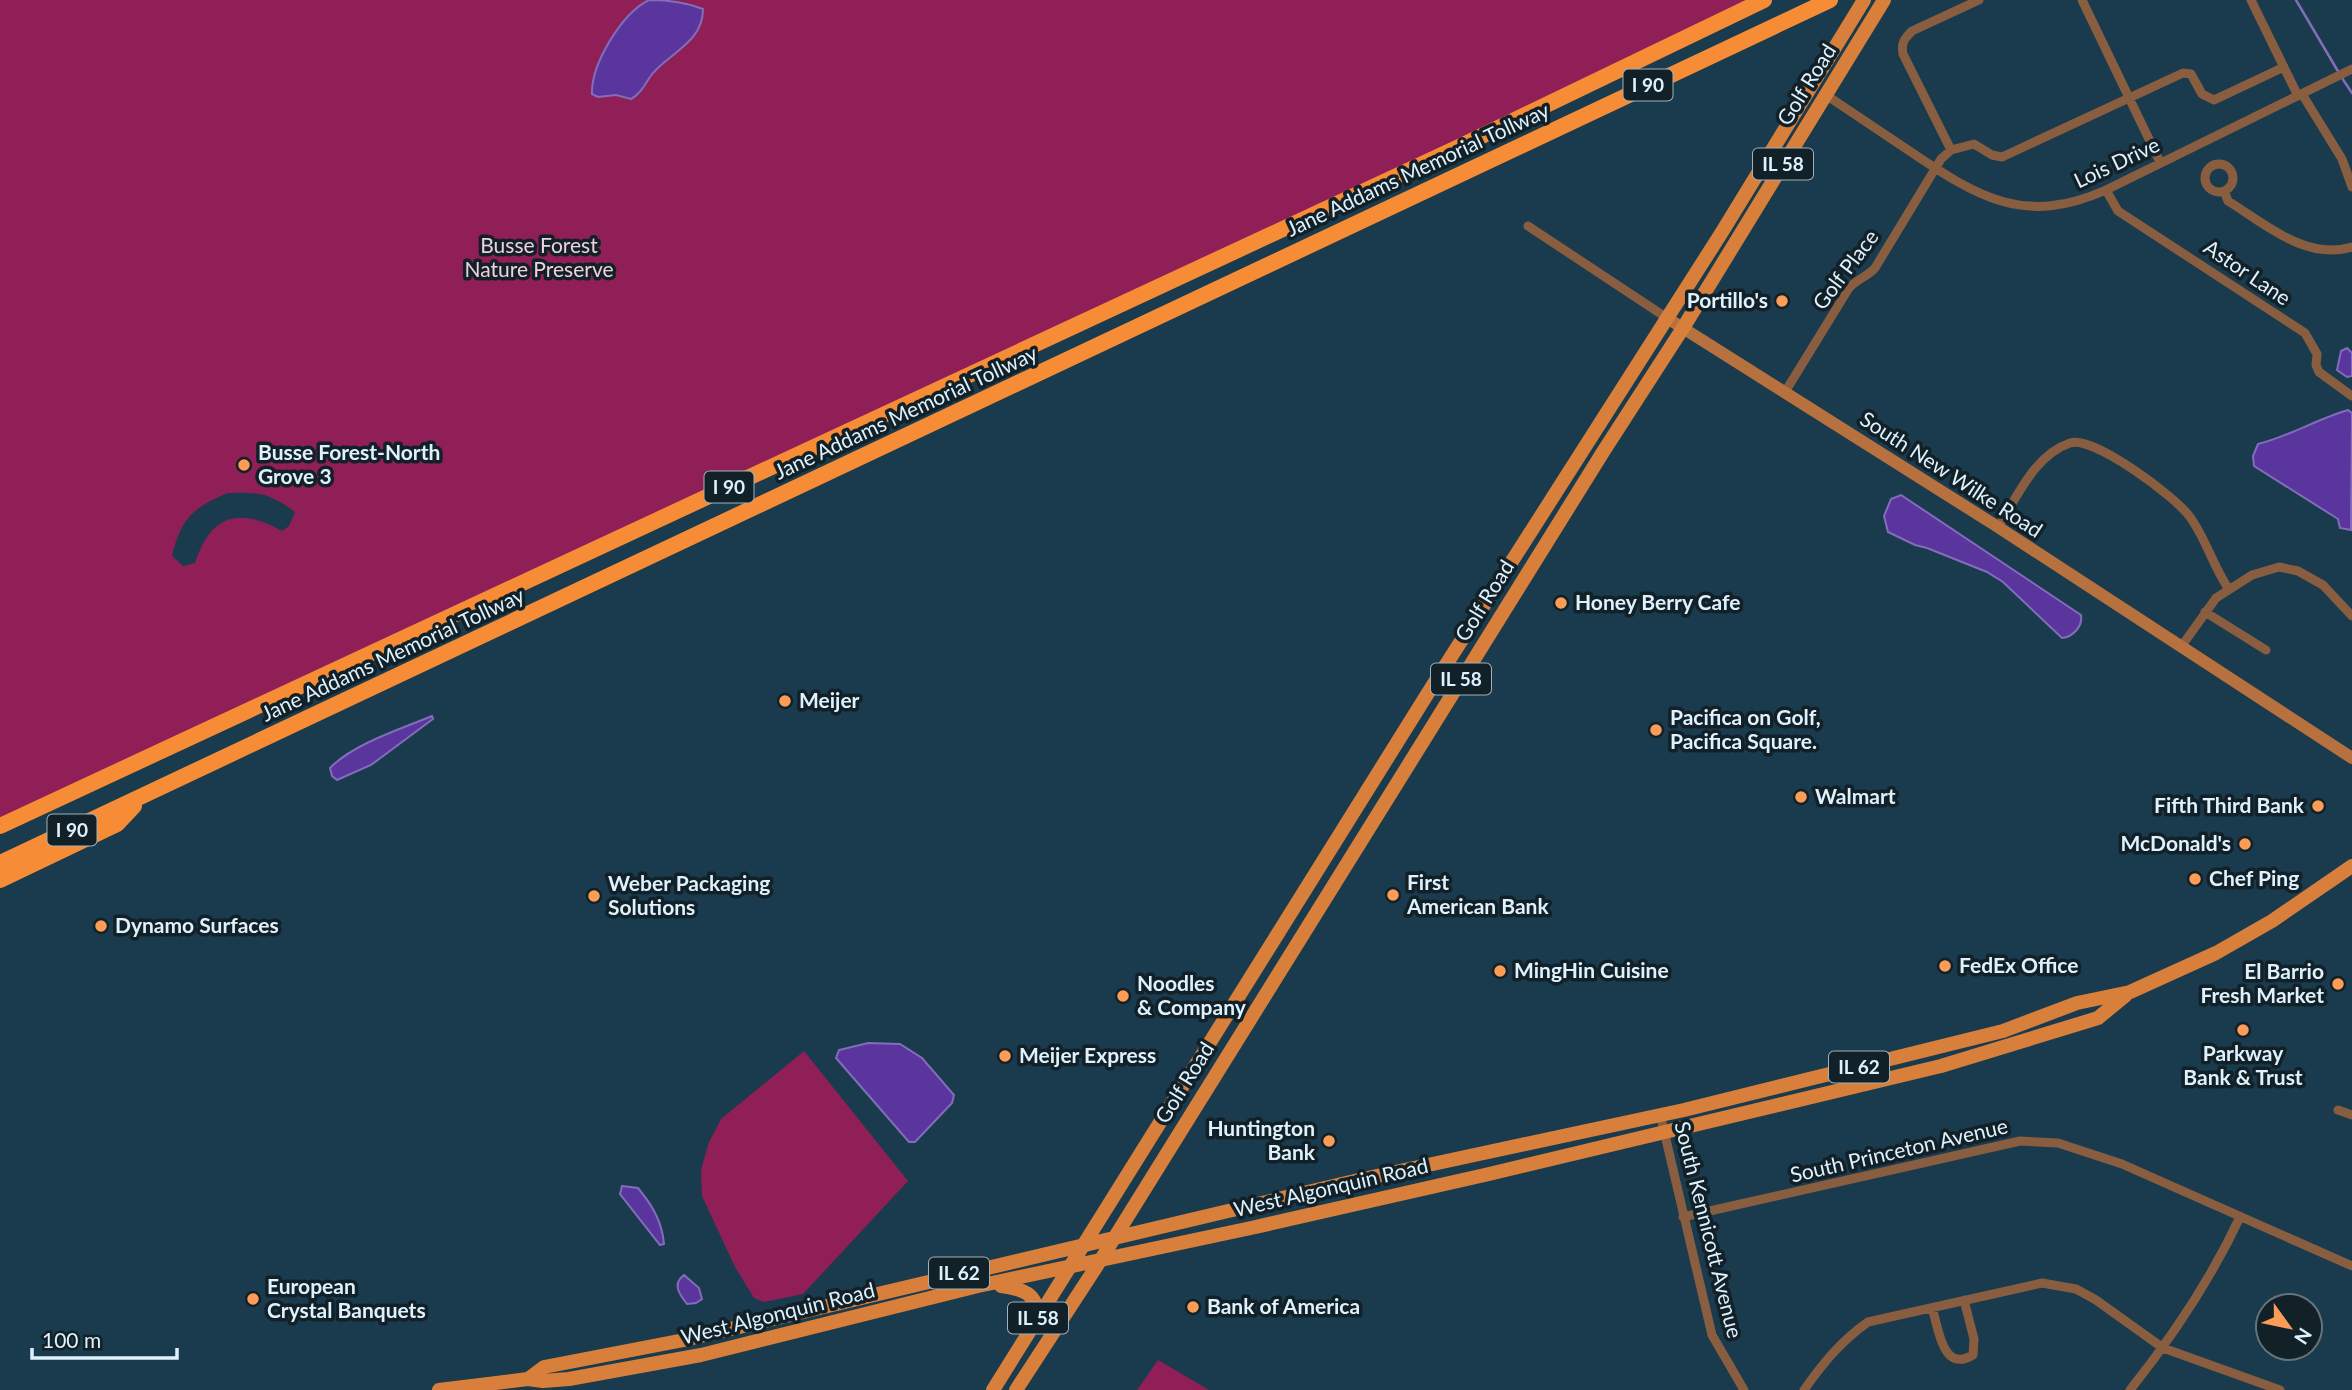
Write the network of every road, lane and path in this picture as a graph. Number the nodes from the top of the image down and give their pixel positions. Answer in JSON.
{"nodes":[{"id":1,"x":1764,"y":0,"type":"edge"},
{"id":2,"x":1864,"y":0,"type":"edge"},
{"id":3,"x":1884,"y":0,"type":"edge"},
{"id":4,"x":1979,"y":0,"type":"edge"},
{"id":5,"x":2082,"y":0,"type":"edge"},
{"id":6,"x":2252,"y":0,"type":"edge"},
{"id":7,"x":1828,"y":1,"type":"edge"},
{"id":8,"x":2284,"y":67,"type":"junction"},
{"id":9,"x":2352,"y":69,"type":"edge"},
{"id":10,"x":1825,"y":95,"type":"junction"},
{"id":11,"x":2300,"y":95,"type":"junction"},
{"id":12,"x":2129,"y":98,"type":"junction"},
{"id":13,"x":1951,"y":150,"type":"junction"},
{"id":14,"x":2160,"y":162,"type":"junction"},
{"id":15,"x":1935,"y":168,"type":"junction"},
{"id":16,"x":2352,"y":187,"type":"edge"},
{"id":17,"x":2106,"y":190,"type":"junction"},
{"id":18,"x":2224,"y":191,"type":"dead end"},
{"id":19,"x":1528,"y":226,"type":"dead end"},
{"id":20,"x":2352,"y":247,"type":"edge"},
{"id":21,"x":1667,"y":318,"type":"junction"},
{"id":22,"x":1683,"y":328,"type":"junction"},
{"id":23,"x":1785,"y":392,"type":"junction"},
{"id":24,"x":2352,"y":396,"type":"edge"},
{"id":25,"x":1998,"y":527,"type":"junction"},
{"id":26,"x":2228,"y":588,"type":"junction"},
{"id":27,"x":2205,"y":612,"type":"junction"},
{"id":28,"x":2352,"y":616,"type":"edge"},
{"id":29,"x":2181,"y":647,"type":"junction"},
{"id":30,"x":2266,"y":650,"type":"dead end"},
{"id":31,"x":2352,"y":758,"type":"edge"},
{"id":32,"x":144,"y":797,"type":"junction"},
{"id":33,"x":0,"y":826,"type":"edge"},
{"id":34,"x":0,"y":863,"type":"edge"},
{"id":35,"x":2352,"y":866,"type":"edge"},
{"id":36,"x":0,"y":880,"type":"edge"},
{"id":37,"x":2130,"y":992,"type":"junction"},
{"id":38,"x":2338,"y":1110,"type":"dead end"},
{"id":39,"x":1660,"y":1114,"type":"junction"},
{"id":40,"x":2352,"y":1115,"type":"edge"},
{"id":41,"x":1663,"y":1132,"type":"junction"},
{"id":42,"x":1683,"y":1217,"type":"junction"},
{"id":43,"x":2240,"y":1217,"type":"junction"},
{"id":44,"x":1112,"y":1240,"type":"junction"},
{"id":45,"x":1084,"y":1246,"type":"junction"},
{"id":46,"x":1100,"y":1261,"type":"junction"},
{"id":47,"x":2352,"y":1266,"type":"edge"},
{"id":48,"x":1071,"y":1267,"type":"junction"},
{"id":49,"x":990,"y":1284,"type":"junction"},
{"id":50,"x":1964,"y":1300,"type":"junction"},
{"id":51,"x":1933,"y":1308,"type":"junction"},
{"id":52,"x":1038,"y":1317,"type":"junction"},
{"id":53,"x":2163,"y":1348,"type":"junction"},
{"id":54,"x":528,"y":1378,"type":"junction"},
{"id":55,"x":439,"y":1390,"type":"edge"},
{"id":56,"x":993,"y":1390,"type":"edge"},
{"id":57,"x":1016,"y":1390,"type":"edge"},
{"id":58,"x":1744,"y":1390,"type":"edge"},
{"id":59,"x":1804,"y":1390,"type":"edge"},
{"id":60,"x":2130,"y":1390,"type":"edge"},
{"id":61,"x":2280,"y":1390,"type":"edge"}],
"edges":[{"from":1,"to":33,"type":"highway","name":"Jane Addams Memorial Tollway","number":"I 90"},
{"from":2,"to":21,"type":"main road","name":"Golf Road","number":"IL 58"},
{"from":3,"to":10,"type":"main road","name":"Golf Road","number":"IL 58"},
{"from":4,"to":13,"type":"street"},
{"from":5,"to":12,"type":"street"},
{"from":6,"to":8,"type":"street"},
{"from":7,"to":32,"type":"highway","name":"Jane Addams Memorial Tollway","number":"I 90"},
{"from":8,"to":11,"type":"street"},
{"from":8,"to":12,"type":"street"},
{"from":9,"to":11,"type":"street","name":"Lois Drive"},
{"from":10,"to":15,"type":"street","name":"Lois Drive"},
{"from":10,"to":22,"type":"main road","name":"Golf Road","number":"IL 58"},
{"from":11,"to":14,"type":"street","name":"Lois Drive"},
{"from":11,"to":16,"type":"street"},
{"from":12,"to":13,"type":"street"},
{"from":12,"to":14,"type":"street"},
{"from":13,"to":15,"type":"street","name":"Golf Place"},
{"from":14,"to":17,"type":"street","name":"Lois Drive"},
{"from":15,"to":17,"type":"street","name":"Lois Drive"},
{"from":15,"to":23,"type":"street","name":"Golf Place"},
{"from":17,"to":24,"type":"street","name":"Astor Lane"},
{"from":18,"to":20,"type":"street"},
{"from":19,"to":21,"type":"street","name":"South New Wilke Road"},
{"from":21,"to":22,"type":"main road","name":"South New Wilke Road"},
{"from":21,"to":45,"type":"main road","name":"Golf Road","number":"IL 58"},
{"from":22,"to":23,"type":"main road","name":"South New Wilke Road"},
{"from":22,"to":44,"type":"main road","name":"Golf Road","number":"IL 58"},
{"from":23,"to":25,"type":"main road","name":"South New Wilke Road"},
{"from":25,"to":26,"type":"street"},
{"from":25,"to":29,"type":"main road","name":"South New Wilke Road"},
{"from":26,"to":27,"type":"street"},
{"from":26,"to":28,"type":"street"},
{"from":27,"to":29,"type":"street"},
{"from":27,"to":30,"type":"street"},
{"from":29,"to":31,"type":"main road","name":"South New Wilke Road"},
{"from":32,"to":34,"type":"highway","name":"Jane Addams Memorial Tollway","number":"I 90"},
{"from":32,"to":36,"type":"highway"},
{"from":35,"to":37,"type":"main road","name":"West Algonquin Road","number":"IL 62"},
{"from":37,"to":39,"type":"main road","name":"West Algonquin Road","number":"IL 62"},
{"from":37,"to":41,"type":"main road","name":"West Algonquin Road","number":"IL 62"},
{"from":38,"to":40,"type":"street"},
{"from":39,"to":41,"type":"street","name":"South Kennicott Avenue"},
{"from":39,"to":44,"type":"main road","name":"West Algonquin Road","number":"IL 62"},
{"from":41,"to":42,"type":"street","name":"South Kennicott Avenue"},
{"from":41,"to":46,"type":"main road","name":"West Algonquin Road","number":"IL 62"},
{"from":42,"to":43,"type":"street","name":"South Princeton Avenue"},
{"from":42,"to":58,"type":"street","name":"South Kennicott Avenue"},
{"from":43,"to":47,"type":"street","name":"South Princeton Avenue"},
{"from":43,"to":53,"type":"street"},
{"from":44,"to":45,"type":"main road","name":"West Algonquin Road","number":"IL 62"},
{"from":44,"to":46,"type":"main road","name":"Golf Road","number":"IL 58"},
{"from":45,"to":48,"type":"main road","number":"IL 58"},
{"from":45,"to":54,"type":"main road","name":"West Algonquin Road","number":"IL 62"},
{"from":46,"to":48,"type":"main road","name":"West Algonquin Road","number":"IL 62"},
{"from":46,"to":57,"type":"main road","number":"IL 58"},
{"from":48,"to":49,"type":"main road","name":"West Algonquin Road","number":"IL 62"},
{"from":48,"to":52,"type":"main road","number":"IL 58"},
{"from":49,"to":52,"type":"main road"},
{"from":49,"to":54,"type":"main road","name":"West Algonquin Road","number":"IL 62"},
{"from":50,"to":51,"type":"street"},
{"from":50,"to":51,"type":"street"},
{"from":50,"to":53,"type":"street"},
{"from":51,"to":59,"type":"street"},
{"from":52,"to":56,"type":"main road","number":"IL 58"},
{"from":53,"to":60,"type":"street"},
{"from":53,"to":61,"type":"street"},
{"from":54,"to":55,"type":"main road","name":"West Algonquin Road","number":"IL 62"}]}
